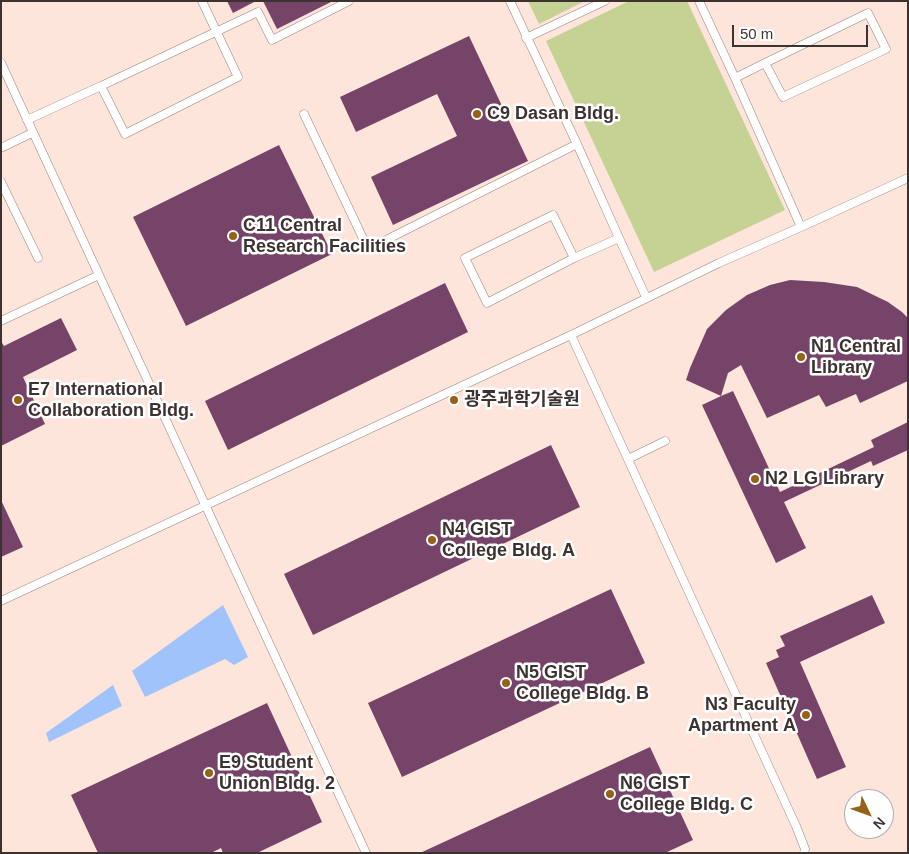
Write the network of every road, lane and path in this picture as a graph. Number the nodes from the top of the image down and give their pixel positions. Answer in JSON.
{"nodes":[{"id":1,"x":202,"y":1,"type":"edge"},
{"id":2,"x":349,"y":1,"type":"edge"},
{"id":3,"x":510,"y":1,"type":"edge"},
{"id":4,"x":605,"y":1,"type":"edge"},
{"id":5,"x":699,"y":1,"type":"edge"},
{"id":6,"x":216,"y":32,"type":"junction"},
{"id":7,"x":526,"y":38,"type":"junction"},
{"id":8,"x":1,"y":63,"type":"edge"},
{"id":9,"x":765,"y":63,"type":"junction"},
{"id":10,"x":735,"y":78,"type":"junction"},
{"id":11,"x":101,"y":86,"type":"junction"},
{"id":12,"x":304,"y":114,"type":"dead end"},
{"id":13,"x":27,"y":120,"type":"junction"},
{"id":14,"x":32,"y":133,"type":"junction"},
{"id":15,"x":577,"y":144,"type":"junction"},
{"id":16,"x":1,"y":148,"type":"edge"},
{"id":17,"x":908,"y":178,"type":"edge"},
{"id":18,"x":1,"y":182,"type":"edge"},
{"id":19,"x":801,"y":227,"type":"junction"},
{"id":20,"x":619,"y":238,"type":"junction"},
{"id":21,"x":38,"y":258,"type":"dead end"},
{"id":22,"x":574,"y":258,"type":"junction"},
{"id":23,"x":98,"y":275,"type":"junction"},
{"id":24,"x":646,"y":297,"type":"junction"},
{"id":25,"x":1,"y":321,"type":"edge"},
{"id":26,"x":571,"y":335,"type":"junction"},
{"id":27,"x":665,"y":441,"type":"dead end"},
{"id":28,"x":628,"y":458,"type":"junction"},
{"id":29,"x":205,"y":505,"type":"junction"},
{"id":30,"x":1,"y":601,"type":"edge"},
{"id":31,"x":366,"y":853,"type":"edge"},
{"id":32,"x":804,"y":853,"type":"edge"}],
"edges":[{"from":1,"to":6,"type":"lane"},
{"from":2,"to":6,"type":"lane"},
{"from":3,"to":7,"type":"lane"},
{"from":4,"to":7,"type":"lane"},
{"from":5,"to":10,"type":"lane"},
{"from":6,"to":11,"type":"lane"},
{"from":6,"to":11,"type":"lane"},
{"from":7,"to":15,"type":"lane"},
{"from":8,"to":13,"type":"lane"},
{"from":9,"to":9,"type":"lane"},
{"from":9,"to":10,"type":"lane"},
{"from":10,"to":19,"type":"lane"},
{"from":11,"to":13,"type":"lane"},
{"from":12,"to":15,"type":"lane"},
{"from":13,"to":14,"type":"lane"},
{"from":14,"to":16,"type":"lane"},
{"from":14,"to":23,"type":"lane"},
{"from":15,"to":20,"type":"lane"},
{"from":17,"to":19,"type":"lane"},
{"from":18,"to":21,"type":"lane"},
{"from":19,"to":24,"type":"lane"},
{"from":20,"to":22,"type":"lane"},
{"from":20,"to":24,"type":"lane"},
{"from":22,"to":22,"type":"lane"},
{"from":23,"to":25,"type":"lane"},
{"from":23,"to":29,"type":"lane"},
{"from":24,"to":26,"type":"lane"},
{"from":26,"to":28,"type":"lane"},
{"from":26,"to":29,"type":"lane"},
{"from":27,"to":28,"type":"lane"},
{"from":28,"to":32,"type":"lane"},
{"from":29,"to":30,"type":"lane"},
{"from":29,"to":31,"type":"lane"}]}
